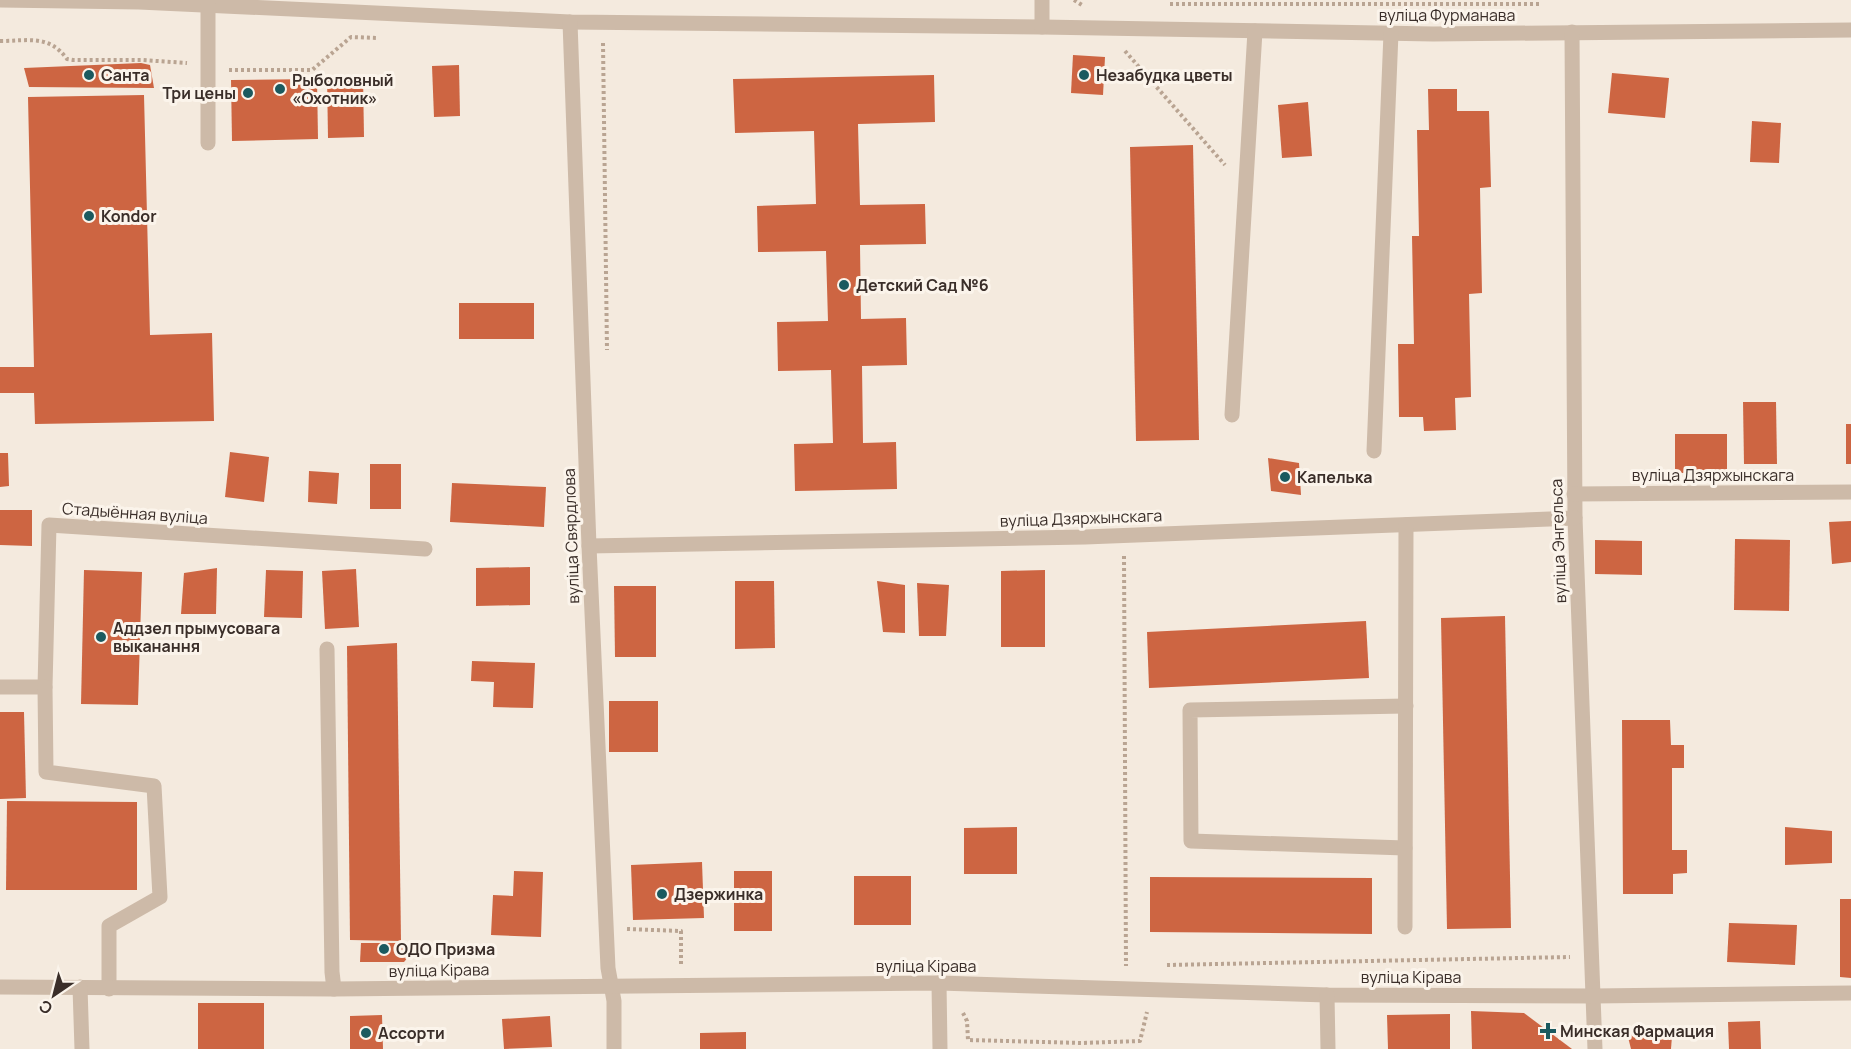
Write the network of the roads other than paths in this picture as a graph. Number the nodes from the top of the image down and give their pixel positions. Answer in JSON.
{"nodes":[{"id":1,"x":0,"y":0,"type":"edge"},
{"id":2,"x":1042,"y":0,"type":"edge"},
{"id":3,"x":139,"y":1,"type":"edge"},
{"id":4,"x":208,"y":5,"type":"junction"},
{"id":5,"x":570,"y":21,"type":"junction"},
{"id":6,"x":1042,"y":27,"type":"junction"},
{"id":7,"x":1851,"y":30,"type":"edge"},
{"id":8,"x":1255,"y":31,"type":"junction"},
{"id":9,"x":1572,"y":32,"type":"junction"},
{"id":10,"x":1391,"y":33,"type":"junction"},
{"id":11,"x":208,"y":143,"type":"dead end"},
{"id":12,"x":1232,"y":415,"type":"dead end"},
{"id":13,"x":1374,"y":452,"type":"dead end"},
{"id":14,"x":1851,"y":492,"type":"edge"},
{"id":15,"x":1574,"y":494,"type":"junction"},
{"id":16,"x":1575,"y":518,"type":"junction"},
{"id":17,"x":1406,"y":525,"type":"junction"},
{"id":18,"x":589,"y":546,"type":"junction"},
{"id":19,"x":425,"y":549,"type":"dead end"},
{"id":20,"x":327,"y":649,"type":"dead end"},
{"id":21,"x":0,"y":687,"type":"edge"},
{"id":22,"x":45,"y":687,"type":"junction"},
{"id":23,"x":1406,"y":706,"type":"junction"},
{"id":24,"x":1406,"y":848,"type":"junction"},
{"id":25,"x":1406,"y":927,"type":"dead end"},
{"id":26,"x":939,"y":983,"type":"junction"},
{"id":27,"x":612,"y":986,"type":"junction"},
{"id":28,"x":0,"y":987,"type":"edge"},
{"id":29,"x":80,"y":987,"type":"junction"},
{"id":30,"x":109,"y":989,"type":"junction"},
{"id":31,"x":334,"y":989,"type":"junction"},
{"id":32,"x":1851,"y":993,"type":"edge"},
{"id":33,"x":1327,"y":995,"type":"junction"},
{"id":34,"x":1594,"y":996,"type":"junction"},
{"id":35,"x":82,"y":1049,"type":"edge"},
{"id":36,"x":614,"y":1049,"type":"edge"},
{"id":37,"x":940,"y":1049,"type":"edge"},
{"id":38,"x":1328,"y":1049,"type":"edge"},
{"id":39,"x":1595,"y":1049,"type":"edge"}],
"edges":[{"from":1,"to":3,"type":"street","name":"вуліца Фурманава"},
{"from":2,"to":6,"type":"street"},
{"from":3,"to":4,"type":"street","name":"вуліца Фурманава"},
{"from":4,"to":5,"type":"street","name":"вуліца Фурманава"},
{"from":4,"to":11,"type":"street"},
{"from":5,"to":6,"type":"street","name":"вуліца Фурманава"},
{"from":5,"to":18,"type":"street","name":"вуліца Свярдлова"},
{"from":6,"to":8,"type":"street","name":"вуліца Фурманава"},
{"from":7,"to":9,"type":"street","name":"вуліца Фурманава"},
{"from":8,"to":10,"type":"street","name":"вуліца Фурманава"},
{"from":8,"to":12,"type":"street"},
{"from":9,"to":10,"type":"street","name":"вуліца Фурманава"},
{"from":9,"to":15,"type":"street","name":"вуліца Энгельса"},
{"from":10,"to":13,"type":"street"},
{"from":14,"to":15,"type":"street","name":"вуліца Дзяржынскага"},
{"from":15,"to":16,"type":"street","name":"вуліца Энгельса"},
{"from":16,"to":17,"type":"street","name":"вуліца Дзяржынскага"},
{"from":16,"to":34,"type":"street","name":"вуліца Энгельса"},
{"from":17,"to":18,"type":"street","name":"вуліца Дзяржынскага"},
{"from":17,"to":23,"type":"street"},
{"from":18,"to":27,"type":"street","name":"вуліца Свярдлова"},
{"from":19,"to":22,"type":"street","name":"Стадыённая вуліца"},
{"from":20,"to":31,"type":"street"},
{"from":21,"to":22,"type":"street"},
{"from":22,"to":30,"type":"street"},
{"from":23,"to":24,"type":"street"},
{"from":23,"to":24,"type":"street"},
{"from":24,"to":25,"type":"street"},
{"from":26,"to":27,"type":"street","name":"вуліца Кірава"},
{"from":26,"to":33,"type":"street","name":"вуліца Кірава"},
{"from":26,"to":37,"type":"street"},
{"from":27,"to":31,"type":"street","name":"вуліца Кірава"},
{"from":27,"to":36,"type":"street","name":"вуліца Свярдлова"},
{"from":28,"to":29,"type":"street","name":"вуліца Кірава"},
{"from":29,"to":30,"type":"street","name":"вуліца Кірава"},
{"from":29,"to":35,"type":"street"},
{"from":30,"to":31,"type":"street","name":"вуліца Кірава"},
{"from":32,"to":34,"type":"street","name":"вуліца Кірава"},
{"from":33,"to":34,"type":"street","name":"вуліца Кірава"},
{"from":33,"to":38,"type":"street"},
{"from":34,"to":39,"type":"street","name":"вуліца Энгельса"}]}
